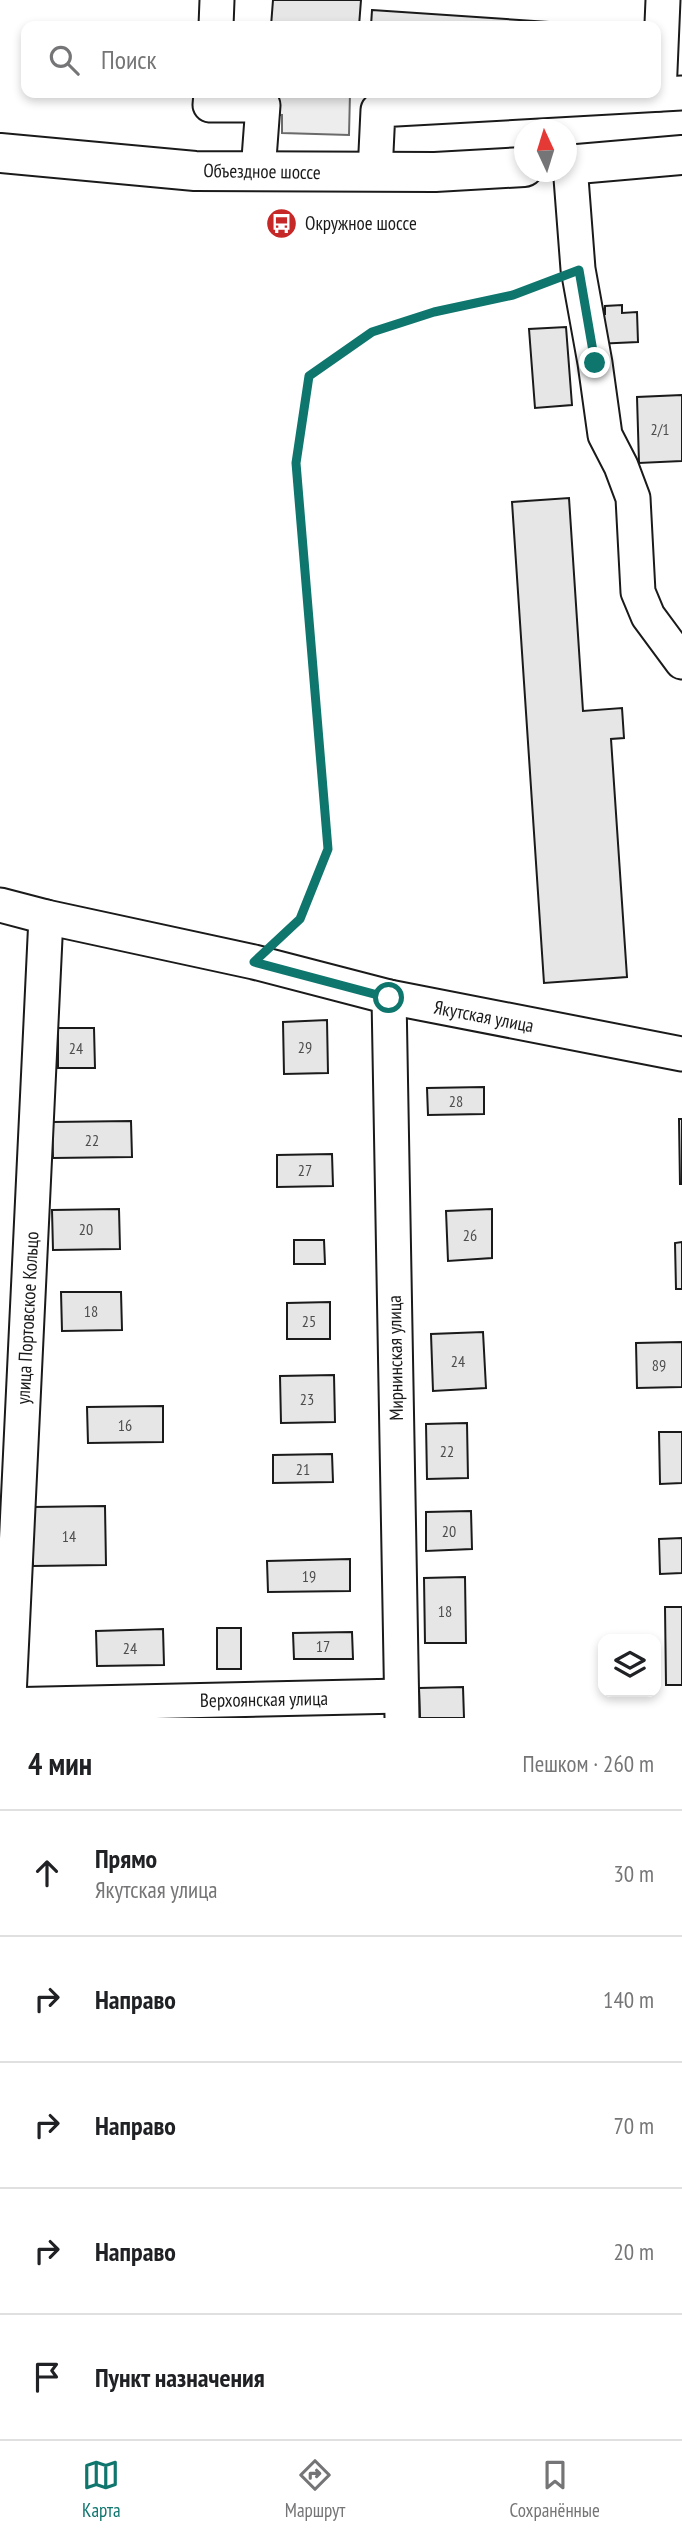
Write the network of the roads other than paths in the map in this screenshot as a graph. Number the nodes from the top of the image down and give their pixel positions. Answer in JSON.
{"nodes":[{"id":1,"x":217,"y":0,"type":"edge"},
{"id":2,"x":663,"y":0,"type":"edge"},
{"id":3,"x":216,"y":21,"type":"edge"},
{"id":4,"x":671,"y":94,"type":"edge"},
{"id":5,"x":211,"y":98,"type":"edge"},
{"id":6,"x":598,"y":98,"type":"edge"},
{"id":7,"x":0,"y":153,"type":"edge"},
{"id":8,"x":682,"y":155,"type":"edge"},
{"id":9,"x":577,"y":164,"type":"edge"},
{"id":10,"x":514,"y":167,"type":"edge"},
{"id":11,"x":258,"y":172,"type":"junction"},
{"id":12,"x":375,"y":173,"type":"junction"},
{"id":13,"x":570,"y":182,"type":"edge"},
{"id":14,"x":682,"y":662,"type":"edge"},
{"id":15,"x":0,"y":905,"type":"edge"},
{"id":16,"x":46,"y":917,"type":"junction"},
{"id":17,"x":389,"y":998,"type":"junction"},
{"id":18,"x":682,"y":1054,"type":"edge"},
{"id":19,"x":402,"y":1707,"type":"edge"},
{"id":20,"x":5,"y":1710,"type":"edge"}],
"edges":[{"from":1,"to":3,"type":"street"},
{"from":2,"to":4,"type":"street"},
{"from":5,"to":11,"type":"street"},
{"from":6,"to":12,"type":"street"},
{"from":7,"to":11,"type":"main road","name":"Объездное шоссе"},
{"from":8,"to":9,"type":"main road"},
{"from":10,"to":12,"type":"main road","name":"Объездное шоссе"},
{"from":11,"to":12,"type":"main road","name":"Объездное шоссе"},
{"from":13,"to":14,"type":"street"},
{"from":15,"to":16,"type":"street","name":"Якутская улица"},
{"from":16,"to":17,"type":"street","name":"Якутская улица"},
{"from":16,"to":20,"type":"street","name":"улица Портовское Кольцо"},
{"from":17,"to":18,"type":"street","name":"Якутская улица"},
{"from":17,"to":19,"type":"street","name":"Мирнинская улица"},
{"from":19,"to":20,"type":"street","name":"Верхоянская улица"}]}
